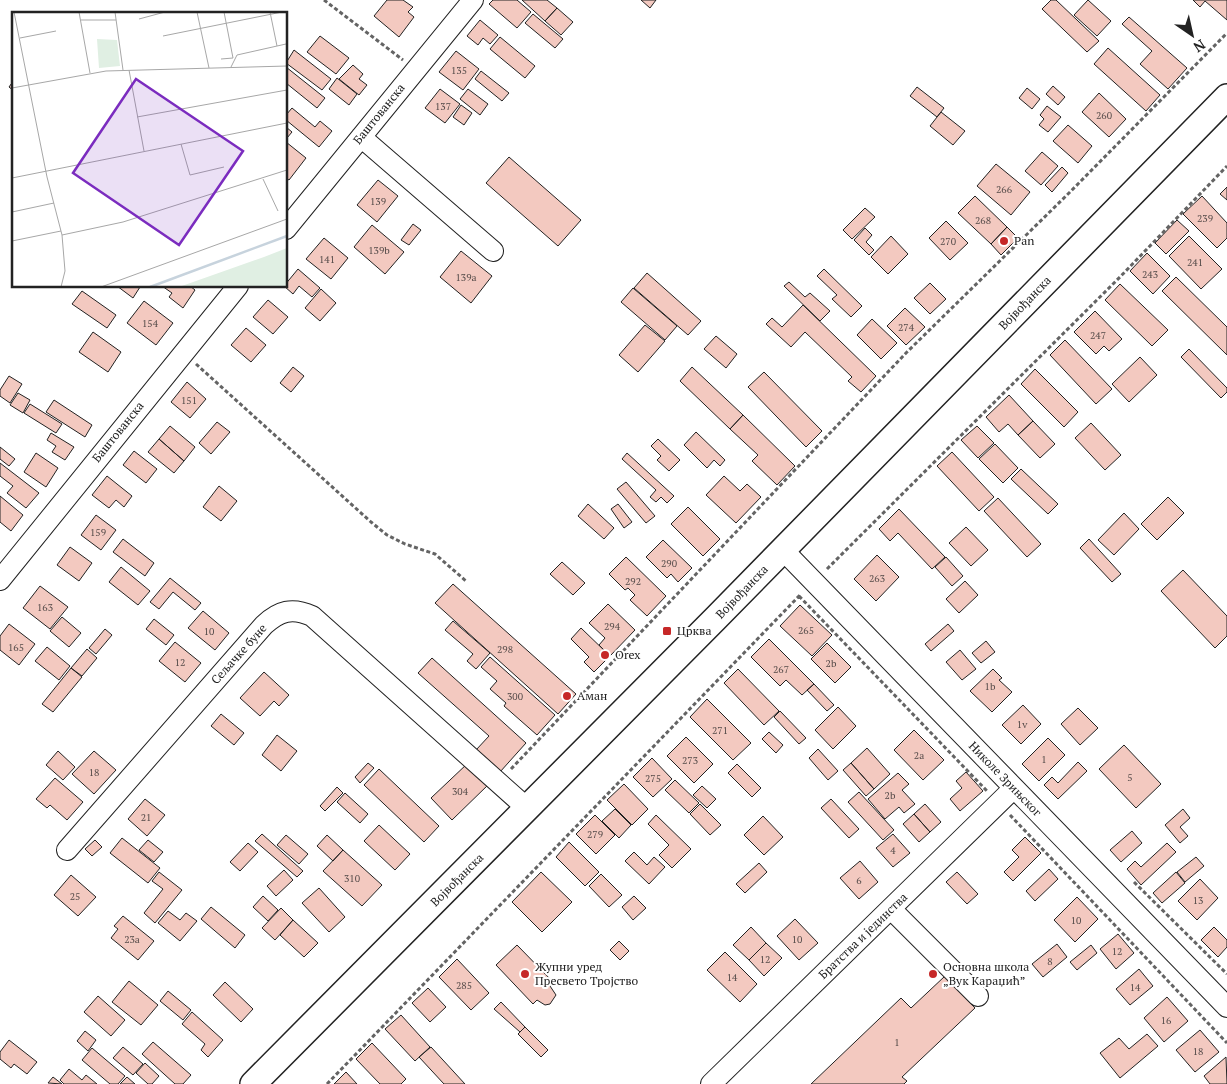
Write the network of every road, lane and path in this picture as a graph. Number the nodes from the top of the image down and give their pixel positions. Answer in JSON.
{"nodes":[{"id":1,"x":324,"y":0,"type":"edge"},
{"id":2,"x":473,"y":0,"type":"edge"},
{"id":3,"x":1227,"y":33,"type":"edge"},
{"id":4,"x":415,"y":69,"type":"junction"},
{"id":5,"x":1227,"y":97,"type":"edge"},
{"id":6,"x":361,"y":137,"type":"junction"},
{"id":7,"x":1227,"y":166,"type":"edge"},
{"id":8,"x":288,"y":227,"type":"edge"},
{"id":9,"x":493,"y":251,"type":"dead end"},
{"id":10,"x":236,"y":288,"type":"edge"},
{"id":11,"x":183,"y":352,"type":"junction"},
{"id":12,"x":783,"y":550,"type":"junction"},
{"id":13,"x":0,"y":580,"type":"edge"},
{"id":14,"x":466,"y":581,"type":"dead end"},
{"id":15,"x":813,"y":581,"type":"junction"},
{"id":16,"x":799,"y":596,"type":"junction"},
{"id":17,"x":499,"y":781,"type":"junction"},
{"id":18,"x":1014,"y":788,"type":"junction"},
{"id":19,"x":999,"y":803,"type":"junction"},
{"id":20,"x":528,"y":808,"type":"junction"},
{"id":21,"x":67,"y":850,"type":"dead end"},
{"id":22,"x":891,"y":908,"type":"junction"},
{"id":23,"x":978,"y":996,"type":"dead end"},
{"id":24,"x":1227,"y":1007,"type":"edge"},
{"id":25,"x":1227,"y":1043,"type":"edge"},
{"id":26,"x":253,"y":1084,"type":"edge"},
{"id":27,"x":327,"y":1084,"type":"edge"},
{"id":28,"x":711,"y":1084,"type":"edge"}],
"edges":[{"from":1,"to":4,"type":"path"},
{"from":2,"to":4,"type":"street","name":"Баштованска"},
{"from":3,"to":17,"type":"path"},
{"from":4,"to":6,"type":"street","name":"Баштованска"},
{"from":5,"to":12,"type":"main road","name":"Војвођанска"},
{"from":6,"to":8,"type":"street","name":"Баштованска"},
{"from":6,"to":9,"type":"street"},
{"from":7,"to":15,"type":"path"},
{"from":10,"to":11,"type":"street","name":"Баштованска"},
{"from":11,"to":13,"type":"street","name":"Баштованска"},
{"from":11,"to":14,"type":"path"},
{"from":12,"to":15,"type":"street","name":"Николе Зрињског"},
{"from":12,"to":20,"type":"main road","name":"Војвођанска"},
{"from":15,"to":16,"type":"path"},
{"from":15,"to":18,"type":"street","name":"Николе Зрињског"},
{"from":16,"to":19,"type":"path"},
{"from":16,"to":27,"type":"path"},
{"from":17,"to":20,"type":"street","name":"Сељачке буне"},
{"from":17,"to":21,"type":"street","name":"Сељачке буне"},
{"from":18,"to":19,"type":"street","name":"Братства и јединства"},
{"from":18,"to":24,"type":"street","name":"Николе Зрињског"},
{"from":19,"to":22,"type":"street","name":"Братства и јединства"},
{"from":19,"to":25,"type":"path"},
{"from":20,"to":26,"type":"main road","name":"Војвођанска"},
{"from":22,"to":23,"type":"street"},
{"from":22,"to":28,"type":"street","name":"Братства и јединства"}]}
